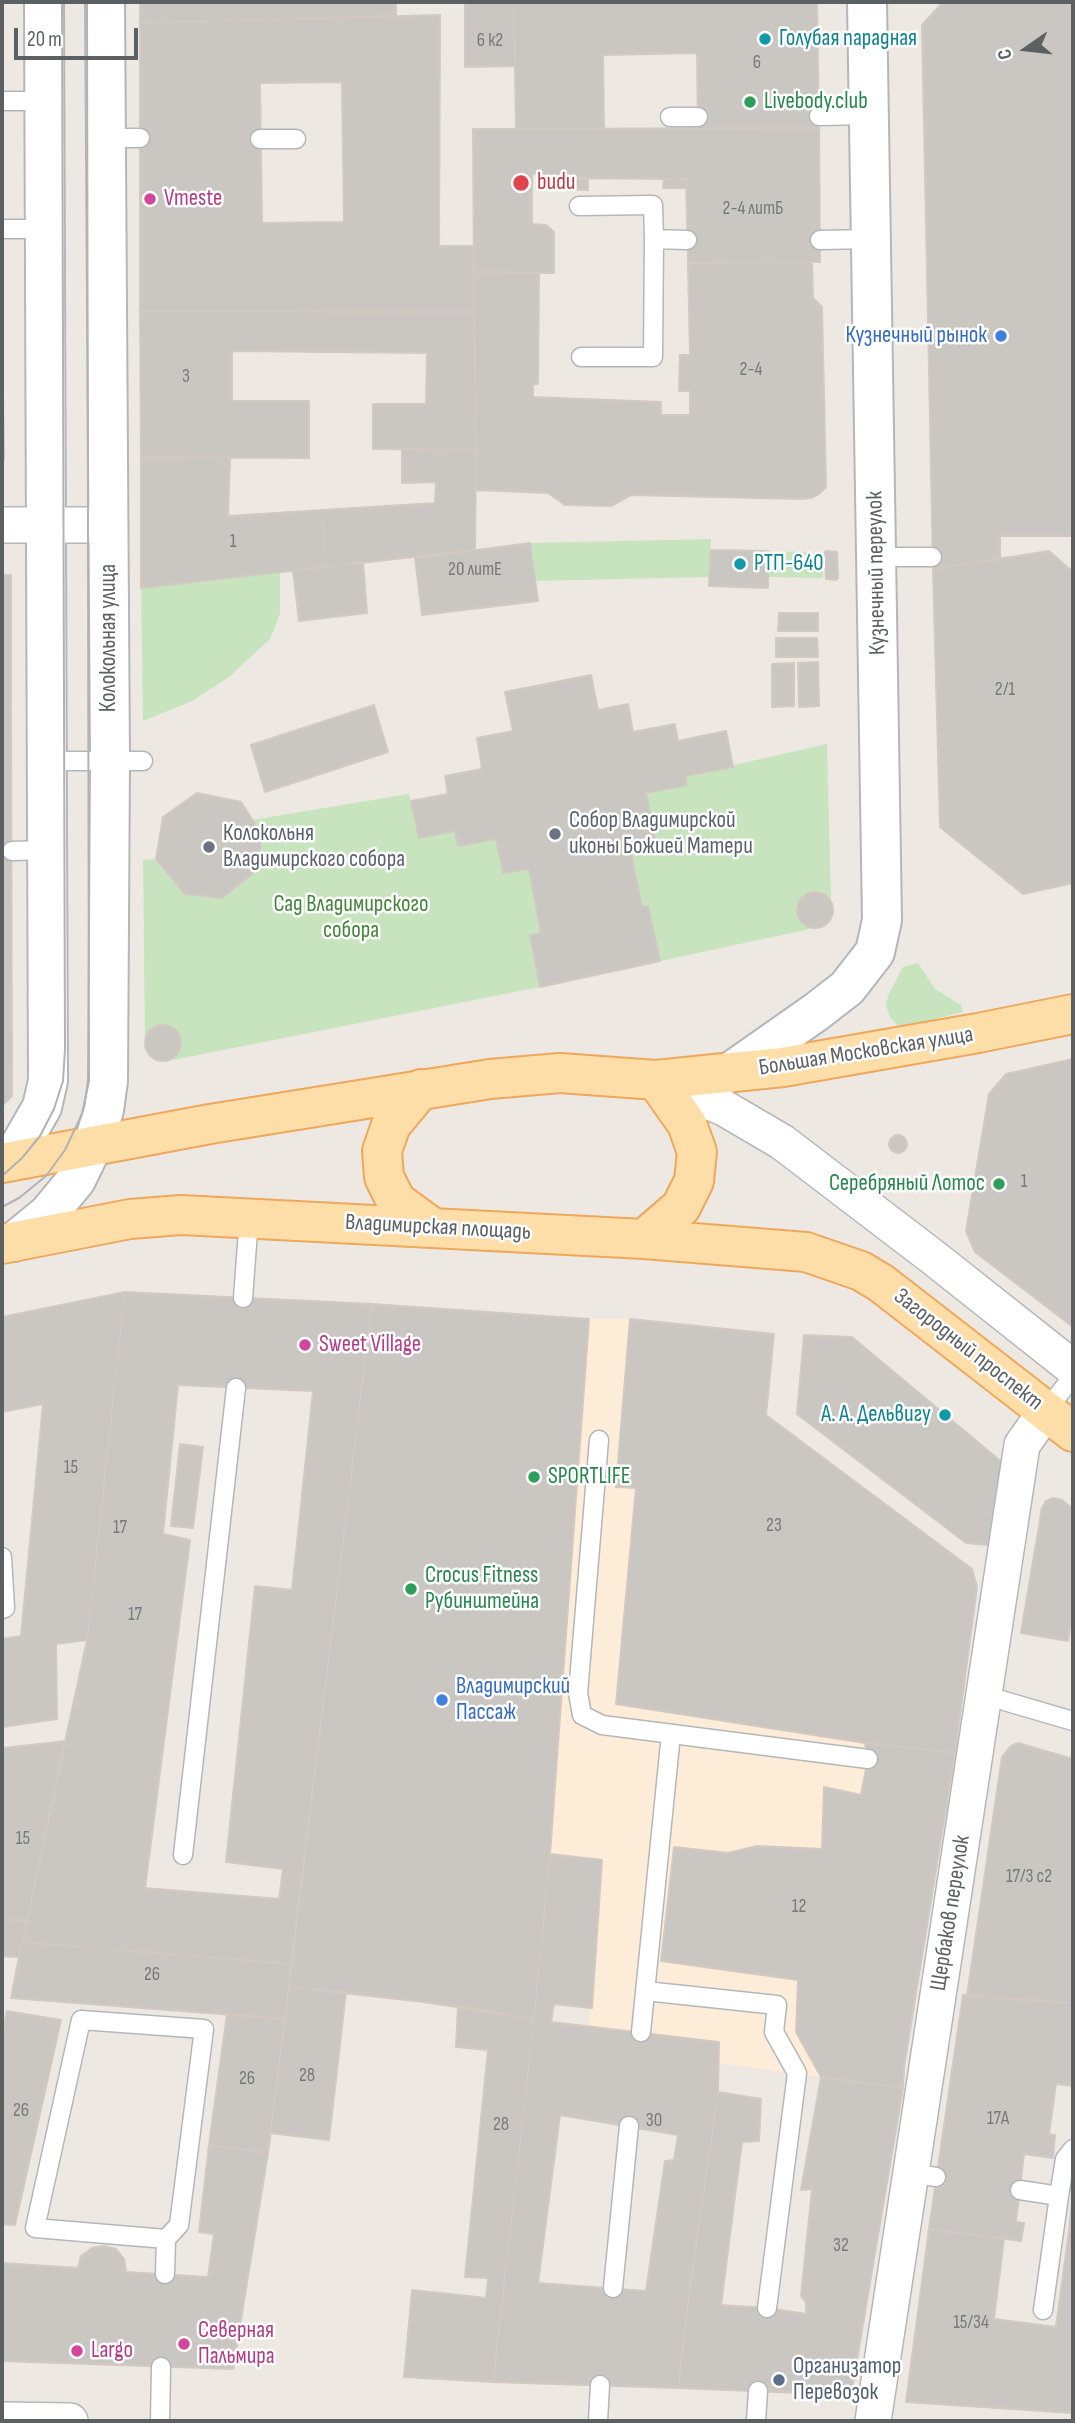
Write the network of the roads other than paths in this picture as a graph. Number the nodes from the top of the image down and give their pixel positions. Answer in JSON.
{"nodes":[{"id":1,"x":44,"y":2,"type":"edge"},
{"id":2,"x":105,"y":2,"type":"edge"},
{"id":3,"x":867,"y":2,"type":"edge"},
{"id":4,"x":3,"y":101,"type":"edge"},
{"id":5,"x":44,"y":101,"type":"junction"},
{"id":6,"x":819,"y":116,"type":"dead end"},
{"id":7,"x":869,"y":116,"type":"junction"},
{"id":8,"x":670,"y":117,"type":"dead end"},
{"id":9,"x":698,"y":117,"type":"dead end"},
{"id":10,"x":260,"y":139,"type":"dead end"},
{"id":11,"x":296,"y":139,"type":"dead end"},
{"id":12,"x":579,"y":206,"type":"dead end"},
{"id":13,"x":3,"y":229,"type":"edge"},
{"id":14,"x":45,"y":229,"type":"junction"},
{"id":15,"x":654,"y":239,"type":"junction"},
{"id":16,"x":871,"y":239,"type":"junction"},
{"id":17,"x":687,"y":240,"type":"dead end"},
{"id":18,"x":820,"y":240,"type":"dead end"},
{"id":19,"x":581,"y":357,"type":"dead end"},
{"id":20,"x":2,"y":525,"type":"edge"},
{"id":21,"x":46,"y":525,"type":"junction"},
{"id":22,"x":109,"y":525,"type":"junction"},
{"id":23,"x":877,"y":557,"type":"junction"},
{"id":24,"x":932,"y":557,"type":"dead end"},
{"id":25,"x":47,"y":761,"type":"junction"},
{"id":26,"x":127,"y":761,"type":"junction"},
{"id":27,"x":1073,"y":1014,"type":"edge"},
{"id":28,"x":729,"y":1073,"type":"junction"},
{"id":29,"x":656,"y":1080,"type":"junction"},
{"id":30,"x":421,"y":1089,"type":"junction"},
{"id":31,"x":93,"y":1145,"type":"junction"},
{"id":32,"x":6,"y":1162,"type":"edge"},
{"id":33,"x":248,"y":1218,"type":"junction"},
{"id":34,"x":433,"y":1228,"type":"junction"},
{"id":35,"x":645,"y":1239,"type":"junction"},
{"id":36,"x":8,"y":1243,"type":"edge"},
{"id":37,"x":861,"y":1271,"type":"joint"},
{"id":38,"x":243,"y":1298,"type":"dead end"},
{"id":39,"x":1073,"y":1368,"type":"edge"},
{"id":40,"x":1073,"y":1376,"type":"edge"},
{"id":41,"x":236,"y":1388,"type":"dead end"},
{"id":42,"x":1060,"y":1422,"type":"edge"},
{"id":43,"x":599,"y":1440,"type":"dead end"},
{"id":44,"x":2,"y":1557,"type":"edge"},
{"id":45,"x":2,"y":1609,"type":"edge"},
{"id":46,"x":984,"y":1695,"type":"junction"},
{"id":47,"x":1073,"y":1721,"type":"edge"},
{"id":48,"x":671,"y":1734,"type":"junction"},
{"id":49,"x":868,"y":1759,"type":"dead end"},
{"id":50,"x":183,"y":1855,"type":"dead end"},
{"id":51,"x":645,"y":1991,"type":"junction"},
{"id":52,"x":641,"y":2032,"type":"dead end"},
{"id":53,"x":629,"y":2126,"type":"dead end"},
{"id":54,"x":1073,"y":2150,"type":"edge"},
{"id":55,"x":1020,"y":2190,"type":"dead end"},
{"id":56,"x":1059,"y":2196,"type":"junction"},
{"id":57,"x":166,"y":2239,"type":"junction"},
{"id":58,"x":165,"y":2274,"type":"dead end"},
{"id":59,"x":612,"y":2288,"type":"dead end"},
{"id":60,"x":767,"y":2308,"type":"dead end"},
{"id":61,"x":1042,"y":2310,"type":"dead end"},
{"id":62,"x":161,"y":2367,"type":"dead end"},
{"id":63,"x":600,"y":2385,"type":"dead end"},
{"id":64,"x":758,"y":2391,"type":"dead end"},
{"id":65,"x":2,"y":2420,"type":"edge"},
{"id":66,"x":69,"y":2421,"type":"edge"},
{"id":67,"x":160,"y":2421,"type":"edge"},
{"id":68,"x":598,"y":2421,"type":"edge"},
{"id":69,"x":756,"y":2421,"type":"edge"},
{"id":70,"x":873,"y":2421,"type":"edge"}],
"edges":[{"from":1,"to":5,"type":"street"},
{"from":2,"to":22,"type":"street","name":"Колокольная улица"},
{"from":3,"to":7,"type":"street","name":"Кузнечный переулок"},
{"from":4,"to":5,"type":"lane"},
{"from":5,"to":14,"type":"street"},
{"from":6,"to":7,"type":"lane"},
{"from":7,"to":16,"type":"street","name":"Кузнечный переулок"},
{"from":8,"to":9,"type":"lane"},
{"from":10,"to":11,"type":"lane"},
{"from":12,"to":15,"type":"lane"},
{"from":13,"to":14,"type":"lane"},
{"from":14,"to":21,"type":"street"},
{"from":15,"to":17,"type":"lane"},
{"from":15,"to":19,"type":"lane"},
{"from":16,"to":18,"type":"lane"},
{"from":16,"to":23,"type":"street","name":"Кузнечный переулок"},
{"from":20,"to":21,"type":"street"},
{"from":21,"to":22,"type":"street"},
{"from":21,"to":25,"type":"street"},
{"from":22,"to":26,"type":"street","name":"Колокольная улица"},
{"from":23,"to":24,"type":"lane"},
{"from":23,"to":28,"type":"street","name":"Кузнечный переулок"},
{"from":25,"to":26,"type":"lane"},
{"from":25,"to":32,"type":"street"},
{"from":26,"to":31,"type":"street","name":"Колокольная улица"},
{"from":27,"to":28,"type":"main road","name":"Большая Московская улица"},
{"from":28,"to":29,"type":"main road","name":"Большая Московская улица"},
{"from":29,"to":30,"type":"main road"},
{"from":29,"to":35,"type":"main road"},
{"from":29,"to":39,"type":"street"},
{"from":30,"to":31,"type":"main road"},
{"from":30,"to":34,"type":"main road"},
{"from":31,"to":32,"type":"main road"},
{"from":31,"to":36,"type":"street","name":"Колокольная улица"},
{"from":33,"to":34,"type":"main road","name":"Владимирская площадь"},
{"from":33,"to":36,"type":"main road","name":"Владимирская площадь"},
{"from":33,"to":38,"type":"lane"},
{"from":34,"to":35,"type":"main road","name":"Владимирская площадь"},
{"from":35,"to":37,"type":"main road","name":"Владимирская площадь"},
{"from":37,"to":42,"type":"main road","name":"Загородный проспект"},
{"from":40,"to":42,"type":"lane"},
{"from":41,"to":50,"type":"lane"},
{"from":42,"to":46,"type":"street","name":"Щербаков переулок"},
{"from":43,"to":48,"type":"lane"},
{"from":44,"to":45,"type":"lane"},
{"from":46,"to":47,"type":"lane"},
{"from":46,"to":70,"type":"street","name":"Щербаков переулок"},
{"from":48,"to":49,"type":"lane"},
{"from":48,"to":51,"type":"lane"},
{"from":51,"to":52,"type":"lane"},
{"from":51,"to":60,"type":"lane"},
{"from":53,"to":59,"type":"lane"},
{"from":54,"to":56,"type":"lane"},
{"from":55,"to":56,"type":"lane"},
{"from":56,"to":61,"type":"lane"},
{"from":57,"to":57,"type":"lane"},
{"from":57,"to":58,"type":"lane"},
{"from":62,"to":67,"type":"lane"},
{"from":63,"to":68,"type":"lane"},
{"from":64,"to":69,"type":"lane"},
{"from":65,"to":66,"type":"street"}]}
